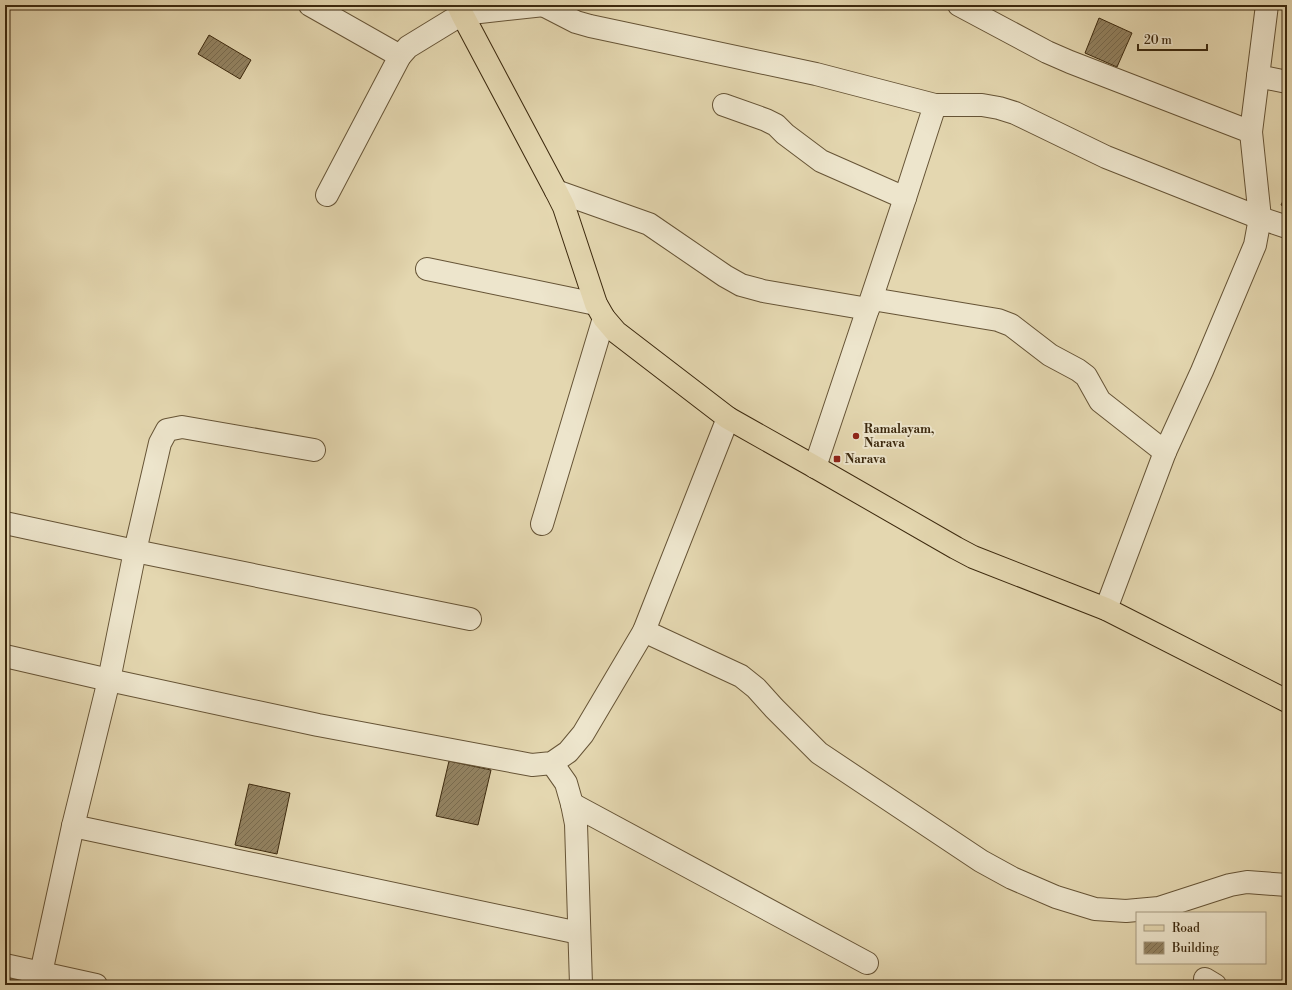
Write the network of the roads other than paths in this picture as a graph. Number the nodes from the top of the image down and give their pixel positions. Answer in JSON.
{"nodes":[{"id":1,"x":310,"y":5,"type":"edge"},
{"id":2,"x":534,"y":5,"type":"edge"},
{"id":3,"x":959,"y":5,"type":"edge"},
{"id":4,"x":1267,"y":5,"type":"edge"},
{"id":5,"x":460,"y":10,"type":"edge"},
{"id":6,"x":400,"y":56,"type":"junction"},
{"id":7,"x":1258,"y":76,"type":"junction"},
{"id":8,"x":1287,"y":82,"type":"edge"},
{"id":9,"x":724,"y":105,"type":"dead end"},
{"id":10,"x":935,"y":106,"type":"junction"},
{"id":11,"x":1250,"y":132,"type":"junction"},
{"id":12,"x":556,"y":190,"type":"junction"},
{"id":13,"x":327,"y":195,"type":"dead end"},
{"id":14,"x":905,"y":198,"type":"junction"},
{"id":15,"x":1260,"y":218,"type":"junction"},
{"id":16,"x":1287,"y":228,"type":"edge"},
{"id":17,"x":427,"y":269,"type":"dead end"},
{"id":18,"x":870,"y":304,"type":"junction"},
{"id":19,"x":600,"y":311,"type":"junction"},
{"id":20,"x":728,"y":418,"type":"junction"},
{"id":21,"x":314,"y":450,"type":"dead end"},
{"id":22,"x":1165,"y":452,"type":"junction"},
{"id":23,"x":815,"y":467,"type":"junction"},
{"id":24,"x":5,"y":523,"type":"edge"},
{"id":25,"x":542,"y":524,"type":"dead end"},
{"id":26,"x":135,"y":551,"type":"junction"},
{"id":27,"x":1106,"y":609,"type":"junction"},
{"id":28,"x":470,"y":619,"type":"dead end"},
{"id":29,"x":644,"y":631,"type":"junction"},
{"id":30,"x":5,"y":656,"type":"edge"},
{"id":31,"x":109,"y":680,"type":"junction"},
{"id":32,"x":1287,"y":701,"type":"edge"},
{"id":33,"x":552,"y":763,"type":"junction"},
{"id":34,"x":572,"y":804,"type":"junction"},
{"id":35,"x":73,"y":826,"type":"junction"},
{"id":36,"x":1287,"y":885,"type":"edge"},
{"id":37,"x":579,"y":933,"type":"junction"},
{"id":38,"x":868,"y":962,"type":"dead end"},
{"id":39,"x":5,"y":965,"type":"edge"},
{"id":40,"x":41,"y":973,"type":"junction"},
{"id":41,"x":96,"y":985,"type":"edge"},
{"id":42,"x":581,"y":985,"type":"edge"}],
"edges":[{"from":1,"to":6,"type":"street"},
{"from":2,"to":5,"type":"street"},
{"from":2,"to":10,"type":"street"},
{"from":3,"to":11,"type":"street"},
{"from":4,"to":7,"type":"street"},
{"from":5,"to":6,"type":"street"},
{"from":5,"to":12,"type":"main road"},
{"from":6,"to":13,"type":"street"},
{"from":7,"to":8,"type":"street"},
{"from":7,"to":11,"type":"street"},
{"from":9,"to":14,"type":"street"},
{"from":10,"to":14,"type":"street"},
{"from":10,"to":15,"type":"street"},
{"from":11,"to":15,"type":"street"},
{"from":12,"to":18,"type":"street"},
{"from":12,"to":19,"type":"main road"},
{"from":14,"to":18,"type":"street"},
{"from":15,"to":16,"type":"street"},
{"from":15,"to":22,"type":"street"},
{"from":17,"to":19,"type":"street"},
{"from":18,"to":22,"type":"street"},
{"from":18,"to":23,"type":"street"},
{"from":19,"to":20,"type":"main road"},
{"from":19,"to":25,"type":"street"},
{"from":20,"to":23,"type":"main road"},
{"from":20,"to":29,"type":"street"},
{"from":21,"to":26,"type":"street"},
{"from":22,"to":27,"type":"street"},
{"from":23,"to":27,"type":"main road"},
{"from":24,"to":26,"type":"street"},
{"from":26,"to":28,"type":"street"},
{"from":26,"to":31,"type":"street"},
{"from":27,"to":32,"type":"main road"},
{"from":29,"to":33,"type":"street"},
{"from":29,"to":36,"type":"street"},
{"from":30,"to":31,"type":"street"},
{"from":31,"to":33,"type":"street"},
{"from":31,"to":35,"type":"street"},
{"from":33,"to":34,"type":"street"},
{"from":34,"to":37,"type":"street"},
{"from":34,"to":38,"type":"street"},
{"from":35,"to":37,"type":"street"},
{"from":35,"to":40,"type":"street"},
{"from":37,"to":42,"type":"street"},
{"from":39,"to":40,"type":"street"},
{"from":40,"to":41,"type":"street"}]}
